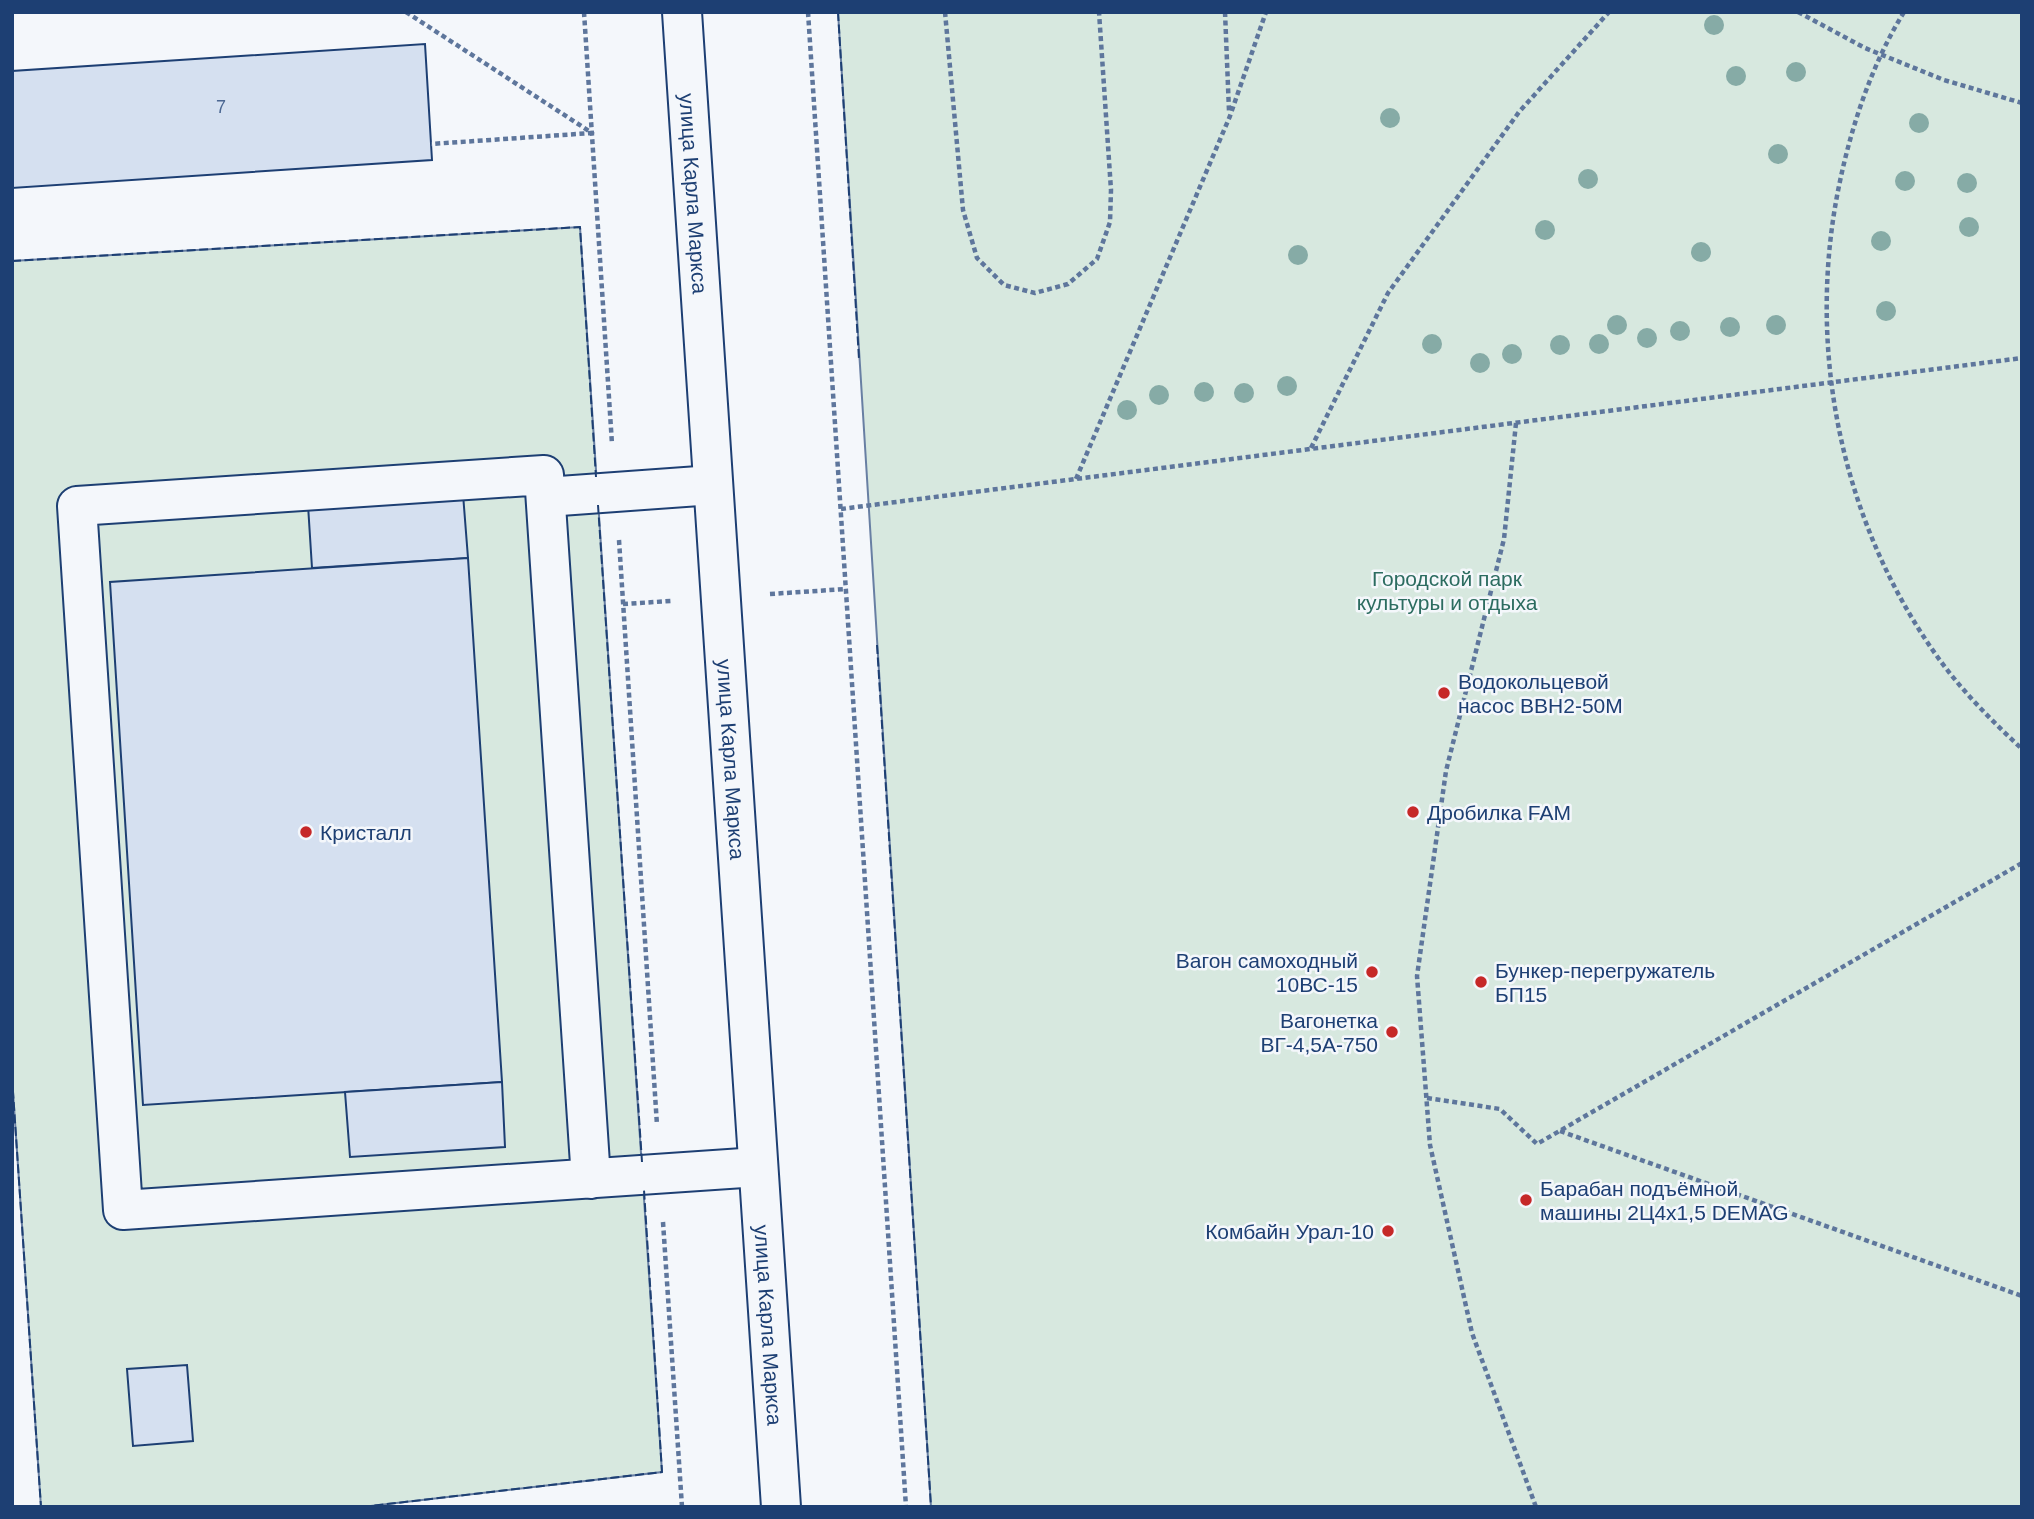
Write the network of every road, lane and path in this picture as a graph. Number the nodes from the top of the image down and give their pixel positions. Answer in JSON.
{"nodes":[{"id":1,"x":406,"y":12,"type":"edge"},
{"id":2,"x":584,"y":12,"type":"edge"},
{"id":3,"x":682,"y":12,"type":"edge"},
{"id":4,"x":808,"y":12,"type":"edge"},
{"id":5,"x":945,"y":12,"type":"edge"},
{"id":6,"x":1099,"y":12,"type":"edge"},
{"id":7,"x":1225,"y":12,"type":"edge"},
{"id":8,"x":1266,"y":12,"type":"edge"},
{"id":9,"x":1609,"y":12,"type":"edge"},
{"id":10,"x":1798,"y":12,"type":"edge"},
{"id":11,"x":1904,"y":12,"type":"edge"},
{"id":12,"x":1883,"y":55,"type":"junction"},
{"id":13,"x":2022,"y":103,"type":"edge"},
{"id":14,"x":1230,"y":116,"type":"junction"},
{"id":15,"x":592,"y":133,"type":"junction"},
{"id":16,"x":431,"y":144,"type":"dead end"},
{"id":17,"x":2022,"y":358,"type":"edge"},
{"id":18,"x":1830,"y":383,"type":"junction"},
{"id":19,"x":1516,"y":423,"type":"junction"},
{"id":20,"x":1311,"y":449,"type":"junction"},
{"id":21,"x":1076,"y":480,"type":"junction"},
{"id":22,"x":713,"y":485,"type":"junction"},
{"id":23,"x":616,"y":491,"type":"junction"},
{"id":24,"x":546,"y":497,"type":"junction"},
{"id":25,"x":841,"y":509,"type":"junction"},
{"id":26,"x":2022,"y":749,"type":"edge"},
{"id":27,"x":2022,"y":863,"type":"edge"},
{"id":28,"x":1427,"y":1098,"type":"junction"},
{"id":29,"x":1559,"y":1131,"type":"junction"},
{"id":30,"x":758,"y":1167,"type":"junction"},
{"id":31,"x":660,"y":1174,"type":"junction"},
{"id":32,"x":591,"y":1179,"type":"junction"},
{"id":33,"x":2022,"y":1296,"type":"edge"},
{"id":34,"x":682,"y":1507,"type":"edge"},
{"id":35,"x":780,"y":1507,"type":"edge"},
{"id":36,"x":906,"y":1507,"type":"edge"},
{"id":37,"x":1536,"y":1507,"type":"edge"}],
"edges":[{"from":1,"to":15,"type":"path"},
{"from":2,"to":15,"type":"path"},
{"from":3,"to":22,"type":"main road","name":"улица Карла Маркса"},
{"from":4,"to":25,"type":"path"},
{"from":5,"to":6,"type":"path"},
{"from":7,"to":14,"type":"path"},
{"from":8,"to":14,"type":"path"},
{"from":9,"to":20,"type":"path"},
{"from":10,"to":12,"type":"path"},
{"from":11,"to":12,"type":"path"},
{"from":12,"to":13,"type":"path"},
{"from":12,"to":18,"type":"path"},
{"from":14,"to":21,"type":"path"},
{"from":15,"to":16,"type":"path"},
{"from":15,"to":23,"type":"path"},
{"from":17,"to":18,"type":"path"},
{"from":18,"to":19,"type":"path"},
{"from":18,"to":26,"type":"path"},
{"from":19,"to":20,"type":"path"},
{"from":19,"to":28,"type":"path"},
{"from":20,"to":21,"type":"path"},
{"from":21,"to":25,"type":"path"},
{"from":22,"to":23,"type":"main road"},
{"from":22,"to":30,"type":"main road","name":"улица Карла Маркса"},
{"from":23,"to":24,"type":"main road"},
{"from":23,"to":31,"type":"path"},
{"from":24,"to":32,"type":"main road"},
{"from":24,"to":32,"type":"main road"},
{"from":25,"to":36,"type":"path"},
{"from":27,"to":29,"type":"path"},
{"from":28,"to":29,"type":"path"},
{"from":28,"to":37,"type":"path"},
{"from":29,"to":33,"type":"path"},
{"from":30,"to":31,"type":"main road"},
{"from":30,"to":35,"type":"main road","name":"улица Карла Маркса"},
{"from":31,"to":32,"type":"main road"},
{"from":31,"to":34,"type":"path"}]}
